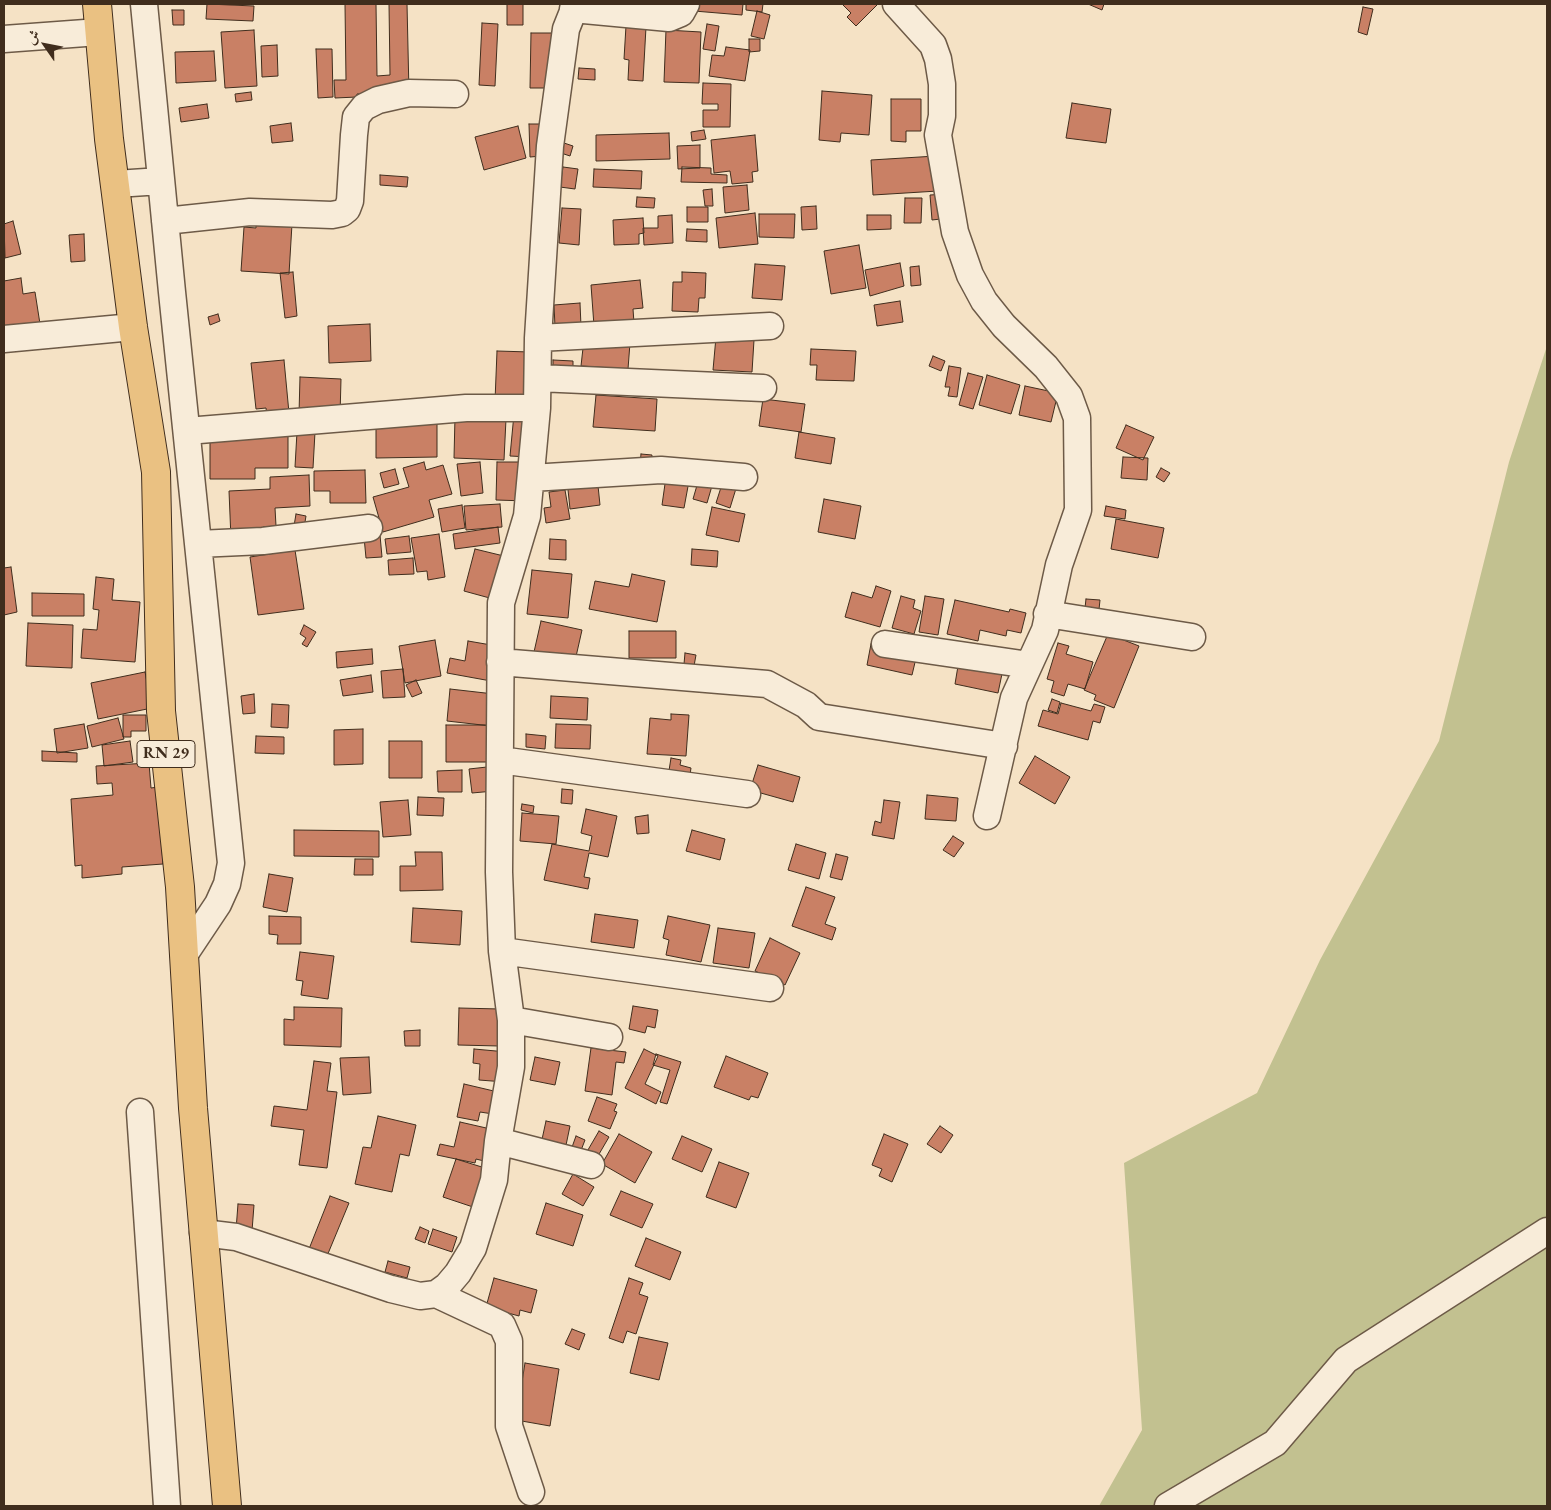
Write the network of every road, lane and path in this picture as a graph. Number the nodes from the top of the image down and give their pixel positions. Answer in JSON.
{"nodes":[{"id":1,"x":97,"y":4,"type":"edge"},
{"id":2,"x":144,"y":4,"type":"edge"},
{"id":3,"x":686,"y":4,"type":"edge"},
{"id":4,"x":896,"y":4,"type":"edge"},
{"id":5,"x":574,"y":6,"type":"edge"},
{"id":6,"x":99,"y":32,"type":"junction"},
{"id":7,"x":4,"y":38,"type":"edge"},
{"id":8,"x":455,"y":94,"type":"dead end"},
{"id":9,"x":161,"y":180,"type":"junction"},
{"id":10,"x":116,"y":184,"type":"junction"},
{"id":11,"x":164,"y":221,"type":"junction"},
{"id":12,"x":133,"y":326,"type":"junction"},
{"id":13,"x":770,"y":326,"type":"dead end"},
{"id":14,"x":538,"y":338,"type":"junction"},
{"id":15,"x":4,"y":339,"type":"edge"},
{"id":16,"x":538,"y":378,"type":"junction"},
{"id":17,"x":763,"y":388,"type":"dead end"},
{"id":18,"x":537,"y":408,"type":"junction"},
{"id":19,"x":187,"y":431,"type":"junction"},
{"id":20,"x":744,"y":477,"type":"dead end"},
{"id":21,"x":531,"y":478,"type":"junction"},
{"id":22,"x":368,"y":528,"type":"dead end"},
{"id":23,"x":198,"y":544,"type":"junction"},
{"id":24,"x":1047,"y":614,"type":"junction"},
{"id":25,"x":1192,"y":637,"type":"dead end"},
{"id":26,"x":885,"y":644,"type":"dead end"},
{"id":27,"x":500,"y":662,"type":"junction"},
{"id":28,"x":1029,"y":665,"type":"junction"},
{"id":29,"x":1004,"y":746,"type":"junction"},
{"id":30,"x":500,"y":760,"type":"junction"},
{"id":31,"x":747,"y":794,"type":"dead end"},
{"id":32,"x":987,"y":816,"type":"dead end"},
{"id":33,"x":502,"y":950,"type":"junction"},
{"id":34,"x":184,"y":955,"type":"junction"},
{"id":35,"x":770,"y":988,"type":"dead end"},
{"id":36,"x":511,"y":1020,"type":"junction"},
{"id":37,"x":609,"y":1037,"type":"dead end"},
{"id":38,"x":140,"y":1112,"type":"dead end"},
{"id":39,"x":498,"y":1141,"type":"junction"},
{"id":40,"x":591,"y":1165,"type":"dead end"},
{"id":41,"x":1547,"y":1231,"type":"edge"},
{"id":42,"x":203,"y":1233,"type":"junction"},
{"id":43,"x":436,"y":1294,"type":"junction"},
{"id":44,"x":532,"y":1492,"type":"dead end"},
{"id":45,"x":168,"y":1506,"type":"edge"},
{"id":46,"x":227,"y":1506,"type":"edge"},
{"id":47,"x":1168,"y":1506,"type":"edge"}],
"edges":[{"from":1,"to":6,"type":"main road","number":"RN 29"},
{"from":2,"to":9,"type":"street"},
{"from":3,"to":5,"type":"street"},
{"from":4,"to":24,"type":"street"},
{"from":5,"to":14,"type":"street"},
{"from":6,"to":7,"type":"street"},
{"from":6,"to":10,"type":"main road","number":"RN 29"},
{"from":8,"to":11,"type":"street"},
{"from":9,"to":10,"type":"street"},
{"from":9,"to":11,"type":"street"},
{"from":10,"to":12,"type":"main road","number":"RN 29"},
{"from":11,"to":19,"type":"street"},
{"from":12,"to":15,"type":"street"},
{"from":12,"to":34,"type":"main road","number":"RN 29"},
{"from":13,"to":14,"type":"street"},
{"from":14,"to":16,"type":"street"},
{"from":16,"to":17,"type":"street"},
{"from":16,"to":18,"type":"street"},
{"from":18,"to":19,"type":"street"},
{"from":18,"to":21,"type":"street"},
{"from":19,"to":23,"type":"street"},
{"from":20,"to":21,"type":"street"},
{"from":21,"to":27,"type":"street"},
{"from":22,"to":23,"type":"street"},
{"from":23,"to":34,"type":"street"},
{"from":24,"to":25,"type":"street"},
{"from":24,"to":28,"type":"street"},
{"from":26,"to":28,"type":"street"},
{"from":27,"to":29,"type":"street"},
{"from":27,"to":30,"type":"street"},
{"from":28,"to":29,"type":"street"},
{"from":29,"to":32,"type":"street"},
{"from":30,"to":31,"type":"street"},
{"from":30,"to":33,"type":"street"},
{"from":33,"to":35,"type":"street"},
{"from":33,"to":36,"type":"street"},
{"from":34,"to":42,"type":"main road","number":"RN 29"},
{"from":36,"to":37,"type":"street"},
{"from":36,"to":39,"type":"street"},
{"from":38,"to":45,"type":"street"},
{"from":39,"to":40,"type":"street"},
{"from":39,"to":43,"type":"street"},
{"from":41,"to":47,"type":"street"},
{"from":42,"to":43,"type":"street"},
{"from":42,"to":46,"type":"main road","number":"RN 29"},
{"from":43,"to":44,"type":"street"}]}
